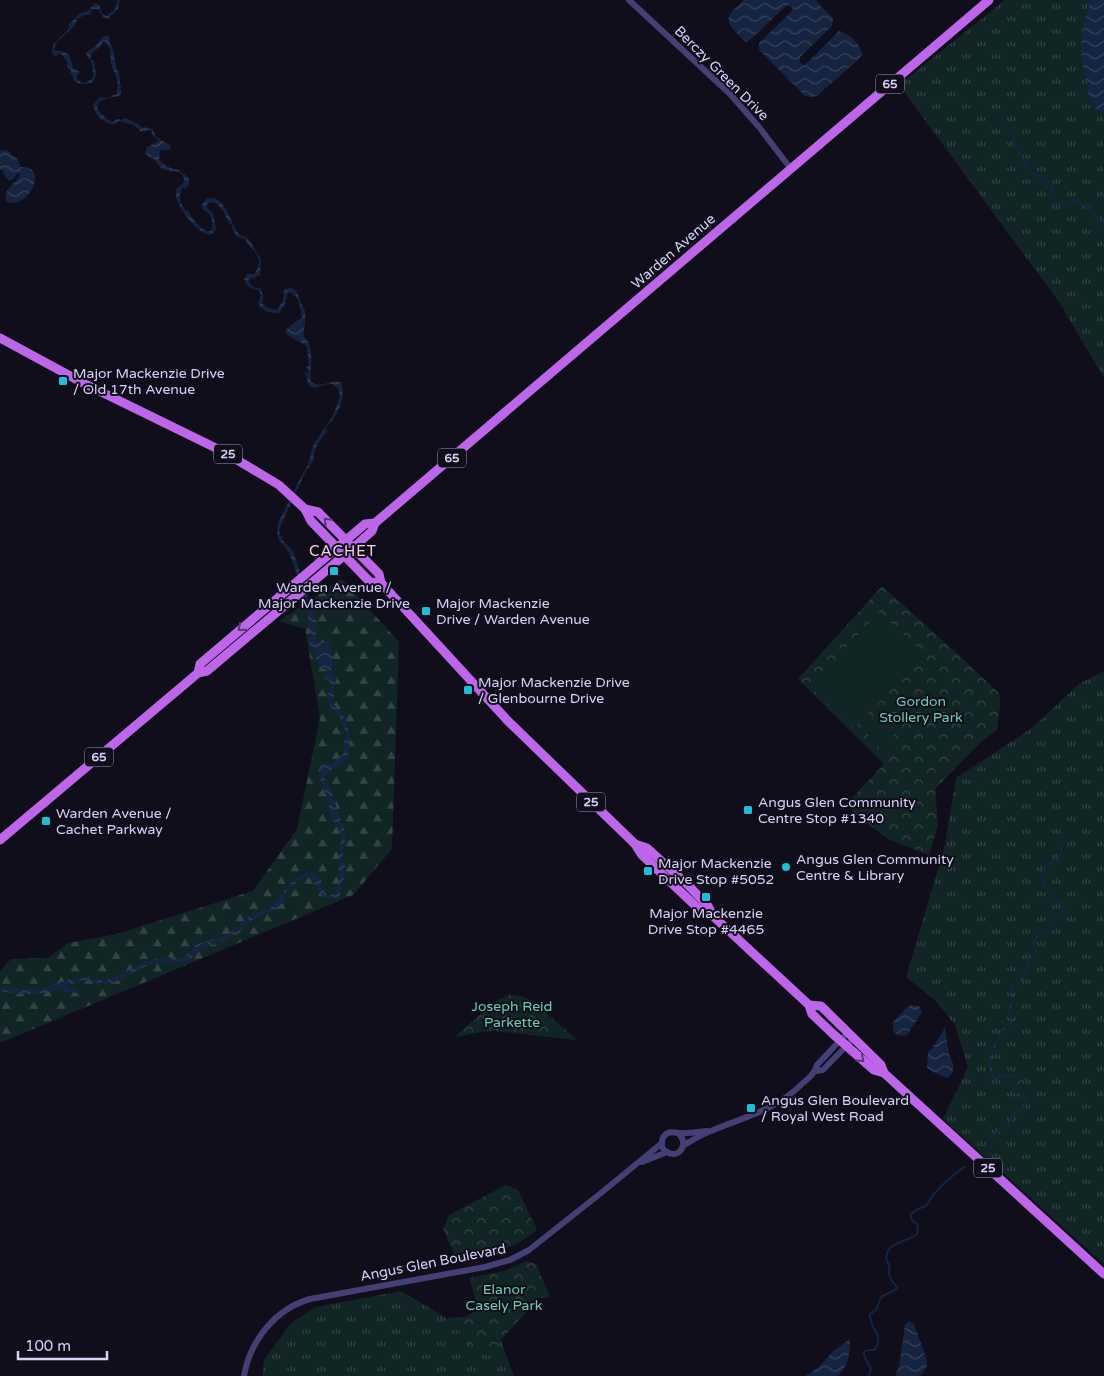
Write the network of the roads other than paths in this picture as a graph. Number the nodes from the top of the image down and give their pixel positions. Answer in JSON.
{"nodes":[{"id":1,"x":629,"y":0,"type":"edge"},
{"id":2,"x":989,"y":0,"type":"edge"},
{"id":3,"x":791,"y":169,"type":"junction"},
{"id":4,"x":0,"y":338,"type":"edge"},
{"id":5,"x":305,"y":509,"type":"junction"},
{"id":6,"x":375,"y":523,"type":"junction"},
{"id":7,"x":345,"y":540,"type":"junction"},
{"id":8,"x":337,"y":547,"type":"junction"},
{"id":9,"x":353,"y":548,"type":"junction"},
{"id":10,"x":345,"y":555,"type":"junction"},
{"id":11,"x":381,"y":583,"type":"junction"},
{"id":12,"x":198,"y":673,"type":"junction"},
{"id":13,"x":0,"y":840,"type":"edge"},
{"id":14,"x":809,"y":1005,"type":"junction"},
{"id":15,"x":851,"y":1035,"type":"junction"},
{"id":16,"x":844,"y":1044,"type":"junction"},
{"id":17,"x":884,"y":1073,"type":"junction"},
{"id":18,"x":710,"y":1131,"type":"junction"},
{"id":19,"x":678,"y":1133,"type":"junction"},
{"id":20,"x":662,"y":1142,"type":"junction"},
{"id":21,"x":684,"y":1145,"type":"junction"},
{"id":22,"x":667,"y":1152,"type":"junction"},
{"id":23,"x":636,"y":1164,"type":"junction"},
{"id":24,"x":1104,"y":1274,"type":"edge"},
{"id":25,"x":244,"y":1376,"type":"edge"}],
"edges":[{"from":1,"to":3,"type":"street","name":"Berczy Green Drive"},
{"from":2,"to":3,"type":"main road","name":"Warden Avenue","number":"65"},
{"from":3,"to":6,"type":"main road","name":"Warden Avenue","number":"65"},
{"from":4,"to":5,"type":"main road","number":"25"},
{"from":7,"to":5,"type":"main road","number":"25","one_way":true},
{"from":5,"to":8,"type":"main road","number":"25"},
{"from":6,"to":7,"type":"main road","name":"Warden Avenue","number":"65"},
{"from":6,"to":9,"type":"main road","name":"Warden Avenue","number":"65"},
{"from":7,"to":8,"type":"main road","name":"Warden Avenue","number":"65"},
{"from":7,"to":9,"type":"main road","number":"25"},
{"from":8,"to":10,"type":"main road","number":"25"},
{"from":8,"to":12,"type":"main road","name":"Warden Avenue","number":"65","one_way":true},
{"from":9,"to":10,"type":"main road","name":"Warden Avenue","number":"65"},
{"from":9,"to":11,"type":"main road","number":"25"},
{"from":10,"to":11,"type":"main road","number":"25"},
{"from":10,"to":12,"type":"main road","name":"Warden Avenue","number":"65"},
{"from":11,"to":14,"type":"main road","number":"25"},
{"from":12,"to":13,"type":"main road","name":"Warden Avenue","number":"65"},
{"from":14,"to":15,"type":"main road","number":"25"},
{"from":14,"to":16,"type":"main road","number":"25"},
{"from":15,"to":16,"type":"street"},
{"from":15,"to":17,"type":"main road","number":"25"},
{"from":16,"to":17,"type":"main road","number":"25","one_way":true},
{"from":16,"to":18,"type":"street"},
{"from":17,"to":24,"type":"main road","number":"25"},
{"from":18,"to":19,"type":"street"},
{"from":18,"to":21,"type":"street"},
{"from":19,"to":20,"type":"street"},
{"from":19,"to":21,"type":"street"},
{"from":20,"to":22,"type":"street"},
{"from":20,"to":23,"type":"street","name":"Angus Glen Boulevard"},
{"from":21,"to":22,"type":"street"},
{"from":22,"to":23,"type":"street","name":"Angus Glen Boulevard"},
{"from":23,"to":25,"type":"street","name":"Angus Glen Boulevard"}]}
